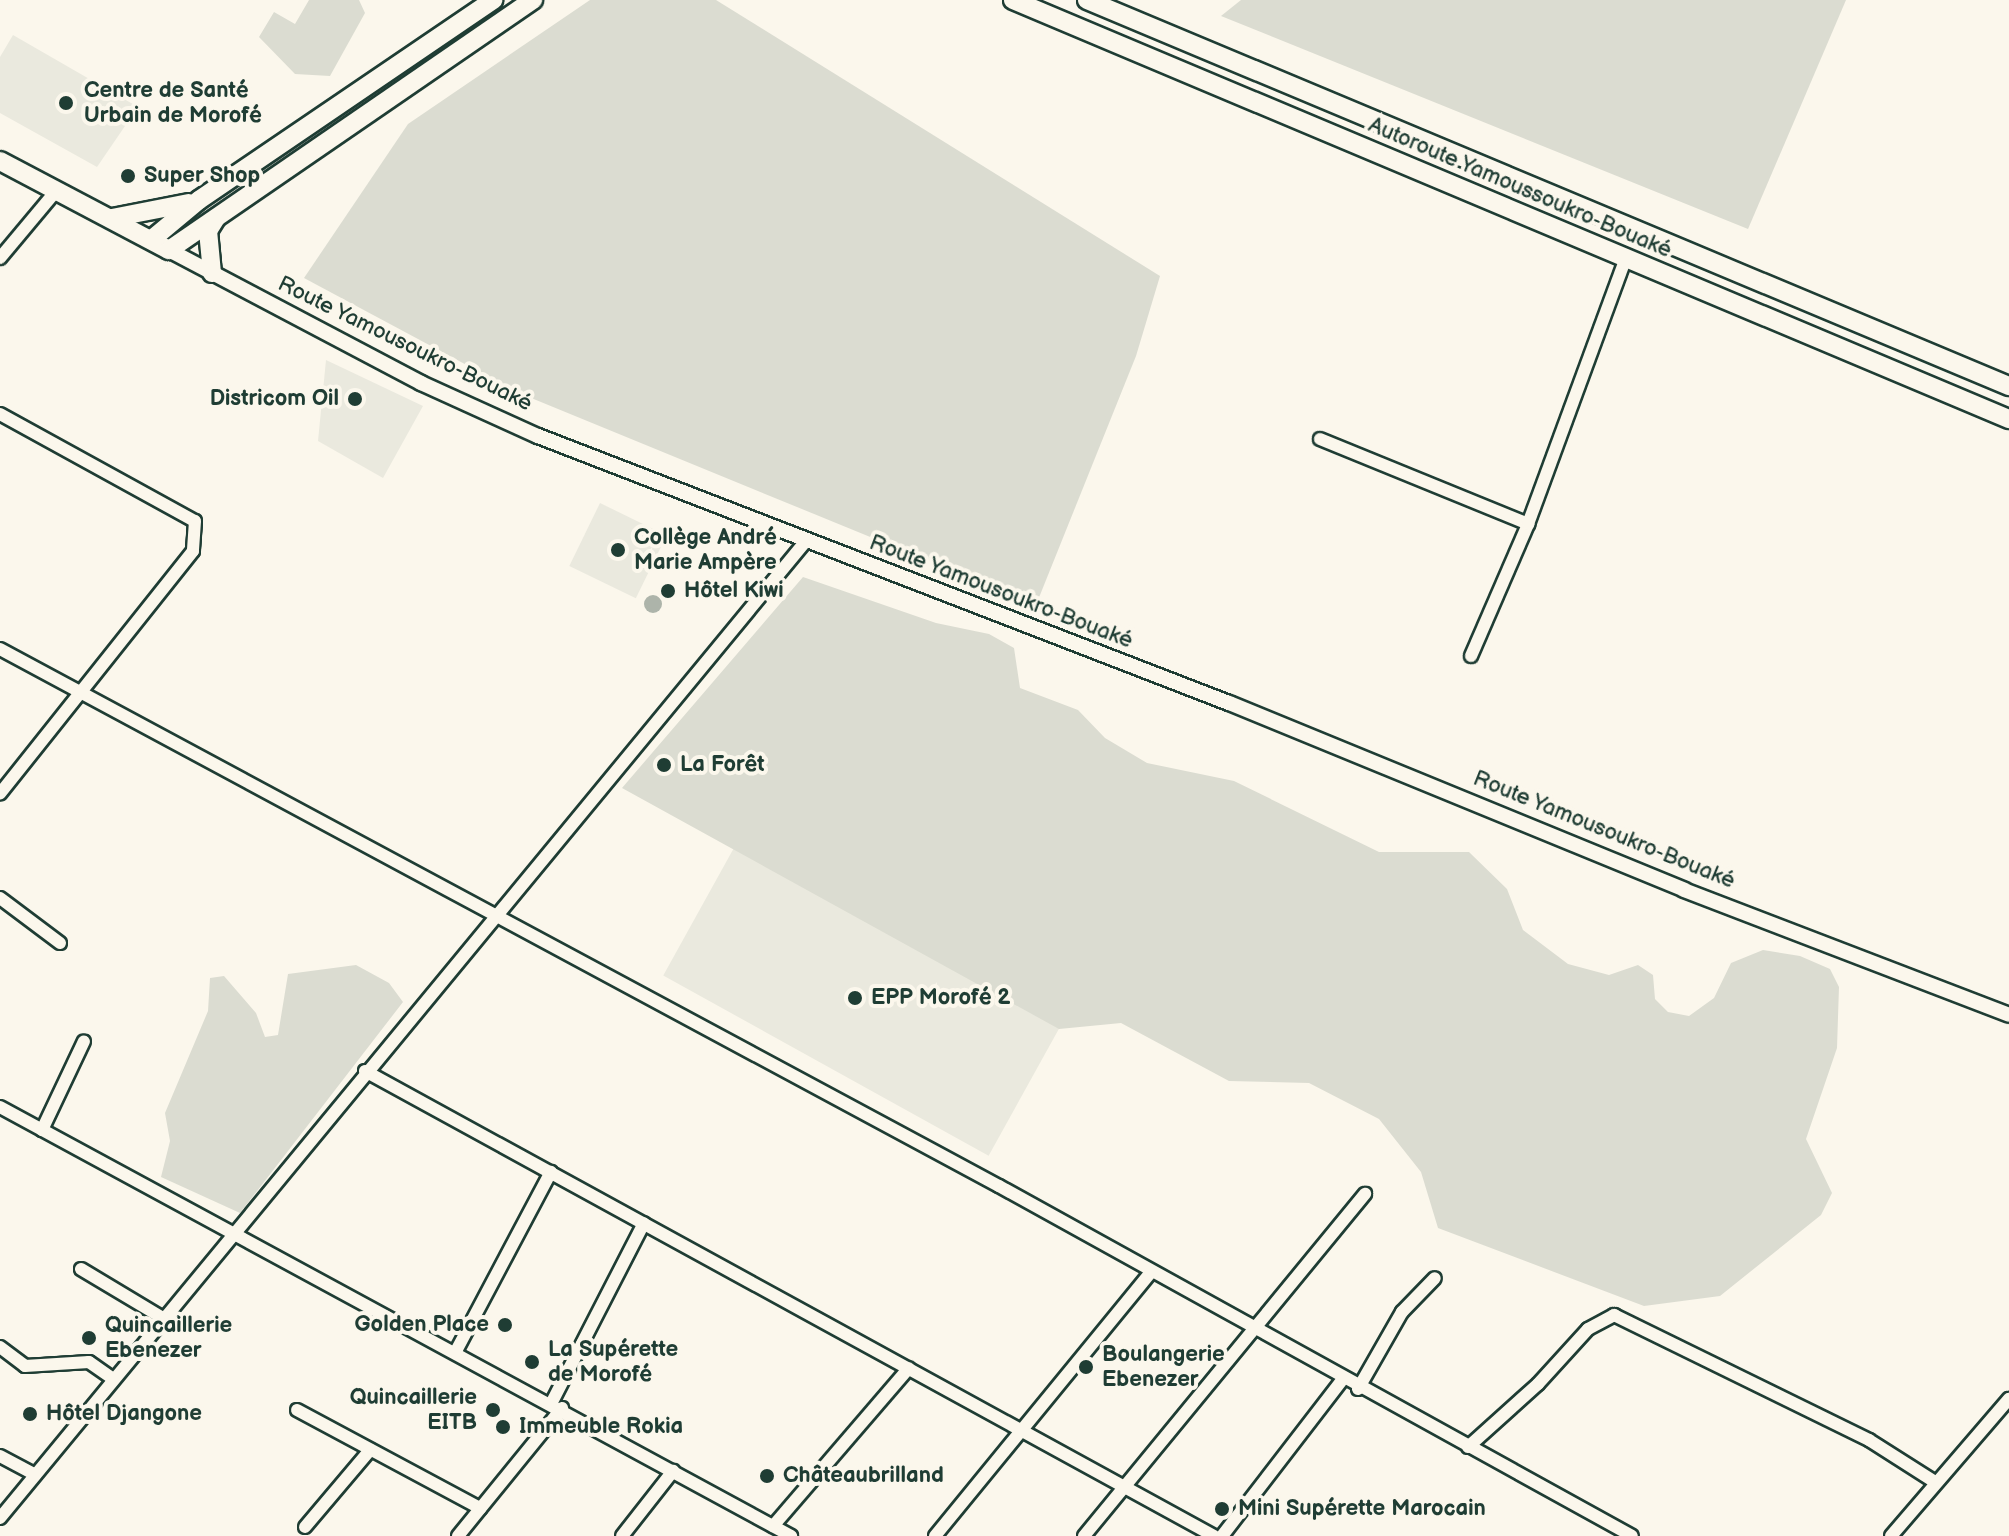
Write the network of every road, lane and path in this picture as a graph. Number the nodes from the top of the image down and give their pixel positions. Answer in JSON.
{"nodes":[{"id":1,"x":493,"y":0,"type":"edge"},
{"id":2,"x":533,"y":0,"type":"edge"},
{"id":3,"x":1013,"y":0,"type":"edge"},
{"id":4,"x":1087,"y":0,"type":"edge"},
{"id":5,"x":0,"y":161,"type":"edge"},
{"id":6,"x":56,"y":191,"type":"junction"},
{"id":7,"x":199,"y":200,"type":"junction"},
{"id":8,"x":218,"y":215,"type":"junction"},
{"id":9,"x":110,"y":219,"type":"junction"},
{"id":10,"x":151,"y":240,"type":"junction"},
{"id":11,"x":169,"y":250,"type":"junction"},
{"id":12,"x":0,"y":258,"type":"edge"},
{"id":13,"x":1626,"y":258,"type":"junction"},
{"id":14,"x":212,"y":273,"type":"junction"},
{"id":15,"x":2009,"y":386,"type":"edge"},
{"id":16,"x":0,"y":414,"type":"edge"},
{"id":17,"x":2009,"y":419,"type":"edge"},
{"id":18,"x":1320,"y":439,"type":"dead end"},
{"id":19,"x":1528,"y":524,"type":"junction"},
{"id":20,"x":805,"y":542,"type":"junction"},
{"id":21,"x":0,"y":649,"type":"edge"},
{"id":22,"x":1471,"y":656,"type":"dead end"},
{"id":23,"x":76,"y":692,"type":"junction"},
{"id":24,"x":0,"y":794,"type":"edge"},
{"id":25,"x":0,"y":898,"type":"edge"},
{"id":26,"x":495,"y":914,"type":"junction"},
{"id":27,"x":60,"y":943,"type":"dead end"},
{"id":28,"x":2009,"y":1015,"type":"edge"},
{"id":29,"x":84,"y":1041,"type":"dead end"},
{"id":30,"x":365,"y":1071,"type":"junction"},
{"id":31,"x":0,"y":1107,"type":"edge"},
{"id":32,"x":42,"y":1130,"type":"junction"},
{"id":33,"x":551,"y":1172,"type":"junction"},
{"id":34,"x":1365,"y":1194,"type":"dead end"},
{"id":35,"x":644,"y":1223,"type":"junction"},
{"id":36,"x":232,"y":1233,"type":"junction"},
{"id":37,"x":81,"y":1269,"type":"dead end"},
{"id":38,"x":1151,"y":1272,"type":"junction"},
{"id":39,"x":1435,"y":1278,"type":"dead end"},
{"id":40,"x":163,"y":1318,"type":"junction"},
{"id":41,"x":1254,"y":1329,"type":"junction"},
{"id":42,"x":0,"y":1347,"type":"edge"},
{"id":43,"x":455,"y":1353,"type":"junction"},
{"id":44,"x":909,"y":1368,"type":"junction"},
{"id":45,"x":113,"y":1379,"type":"junction"},
{"id":46,"x":1343,"y":1379,"type":"junction"},
{"id":47,"x":1358,"y":1389,"type":"junction"},
{"id":48,"x":2009,"y":1399,"type":"edge"},
{"id":49,"x":557,"y":1405,"type":"junction"},
{"id":50,"x":297,"y":1410,"type":"dead end"},
{"id":51,"x":1022,"y":1429,"type":"junction"},
{"id":52,"x":1468,"y":1447,"type":"junction"},
{"id":53,"x":370,"y":1450,"type":"junction"},
{"id":54,"x":0,"y":1456,"type":"edge"},
{"id":55,"x":673,"y":1471,"type":"junction"},
{"id":56,"x":35,"y":1475,"type":"junction"},
{"id":57,"x":1935,"y":1482,"type":"junction"},
{"id":58,"x":1126,"y":1487,"type":"junction"},
{"id":59,"x":480,"y":1508,"type":"junction"},
{"id":60,"x":0,"y":1518,"type":"edge"},
{"id":61,"x":773,"y":1526,"type":"junction"},
{"id":62,"x":305,"y":1527,"type":"dead end"},
{"id":63,"x":458,"y":1536,"type":"edge"},
{"id":64,"x":622,"y":1536,"type":"edge"},
{"id":65,"x":791,"y":1536,"type":"edge"},
{"id":66,"x":935,"y":1536,"type":"edge"},
{"id":67,"x":1084,"y":1536,"type":"edge"},
{"id":68,"x":1214,"y":1536,"type":"edge"},
{"id":69,"x":1222,"y":1536,"type":"edge"},
{"id":70,"x":1632,"y":1536,"type":"edge"},
{"id":71,"x":1891,"y":1536,"type":"edge"}],
"edges":[{"from":1,"to":7,"type":"highway"},
{"from":2,"to":8,"type":"highway"},
{"from":3,"to":13,"type":"highway","name":"Autoroute Yamoussoukro-Bouaké"},
{"from":4,"to":15,"type":"highway","name":"Autoroute Yamoussoukro-Bouaké"},
{"from":5,"to":6,"type":"highway","name":"Route Yamousoukro-Bouaké"},
{"from":6,"to":9,"type":"highway","name":"Route Yamousoukro-Bouaké"},
{"from":6,"to":12,"type":"street"},
{"from":7,"to":9,"type":"highway"},
{"from":7,"to":10,"type":"highway"},
{"from":8,"to":11,"type":"highway"},
{"from":8,"to":14,"type":"highway"},
{"from":9,"to":10,"type":"highway","name":"Route Yamousoukro-Bouaké"},
{"from":10,"to":11,"type":"highway","name":"Route Yamousoukro-Bouaké"},
{"from":11,"to":14,"type":"main road","name":"Route Yamousoukro-Bouaké"},
{"from":13,"to":17,"type":"highway","name":"Autoroute Yamoussoukro-Bouaké"},
{"from":13,"to":19,"type":"street"},
{"from":14,"to":20,"type":"main road","name":"Route Yamousoukro-Bouaké"},
{"from":16,"to":23,"type":"street"},
{"from":18,"to":19,"type":"street"},
{"from":19,"to":22,"type":"street"},
{"from":20,"to":26,"type":"street"},
{"from":20,"to":28,"type":"main road","name":"Route Yamousoukro-Bouaké"},
{"from":21,"to":23,"type":"street"},
{"from":23,"to":24,"type":"street"},
{"from":23,"to":26,"type":"street"},
{"from":25,"to":27,"type":"street"},
{"from":26,"to":30,"type":"street"},
{"from":26,"to":38,"type":"street"},
{"from":29,"to":32,"type":"street"},
{"from":30,"to":33,"type":"street"},
{"from":30,"to":36,"type":"street"},
{"from":31,"to":32,"type":"street"},
{"from":32,"to":36,"type":"street"},
{"from":33,"to":35,"type":"street"},
{"from":33,"to":43,"type":"street"},
{"from":34,"to":41,"type":"street"},
{"from":35,"to":44,"type":"street"},
{"from":35,"to":49,"type":"street"},
{"from":36,"to":40,"type":"street"},
{"from":36,"to":43,"type":"street"},
{"from":37,"to":40,"type":"street"},
{"from":38,"to":41,"type":"street"},
{"from":38,"to":51,"type":"street"},
{"from":39,"to":47,"type":"street"},
{"from":40,"to":45,"type":"street"},
{"from":41,"to":46,"type":"street"},
{"from":41,"to":58,"type":"street"},
{"from":42,"to":45,"type":"street"},
{"from":43,"to":49,"type":"street"},
{"from":44,"to":51,"type":"street"},
{"from":44,"to":61,"type":"street"},
{"from":45,"to":56,"type":"street"},
{"from":46,"to":47,"type":"street"},
{"from":46,"to":69,"type":"street"},
{"from":47,"to":52,"type":"street"},
{"from":48,"to":57,"type":"street"},
{"from":49,"to":55,"type":"street"},
{"from":49,"to":59,"type":"street"},
{"from":50,"to":53,"type":"street"},
{"from":51,"to":58,"type":"street"},
{"from":51,"to":66,"type":"street"},
{"from":52,"to":57,"type":"street"},
{"from":52,"to":70,"type":"street"},
{"from":53,"to":59,"type":"street"},
{"from":53,"to":62,"type":"street"},
{"from":54,"to":56,"type":"street"},
{"from":55,"to":61,"type":"street"},
{"from":55,"to":64,"type":"street"},
{"from":56,"to":60,"type":"street"},
{"from":57,"to":71,"type":"street"},
{"from":58,"to":67,"type":"street"},
{"from":58,"to":68,"type":"street"},
{"from":59,"to":63,"type":"street"},
{"from":61,"to":65,"type":"street"}]}
